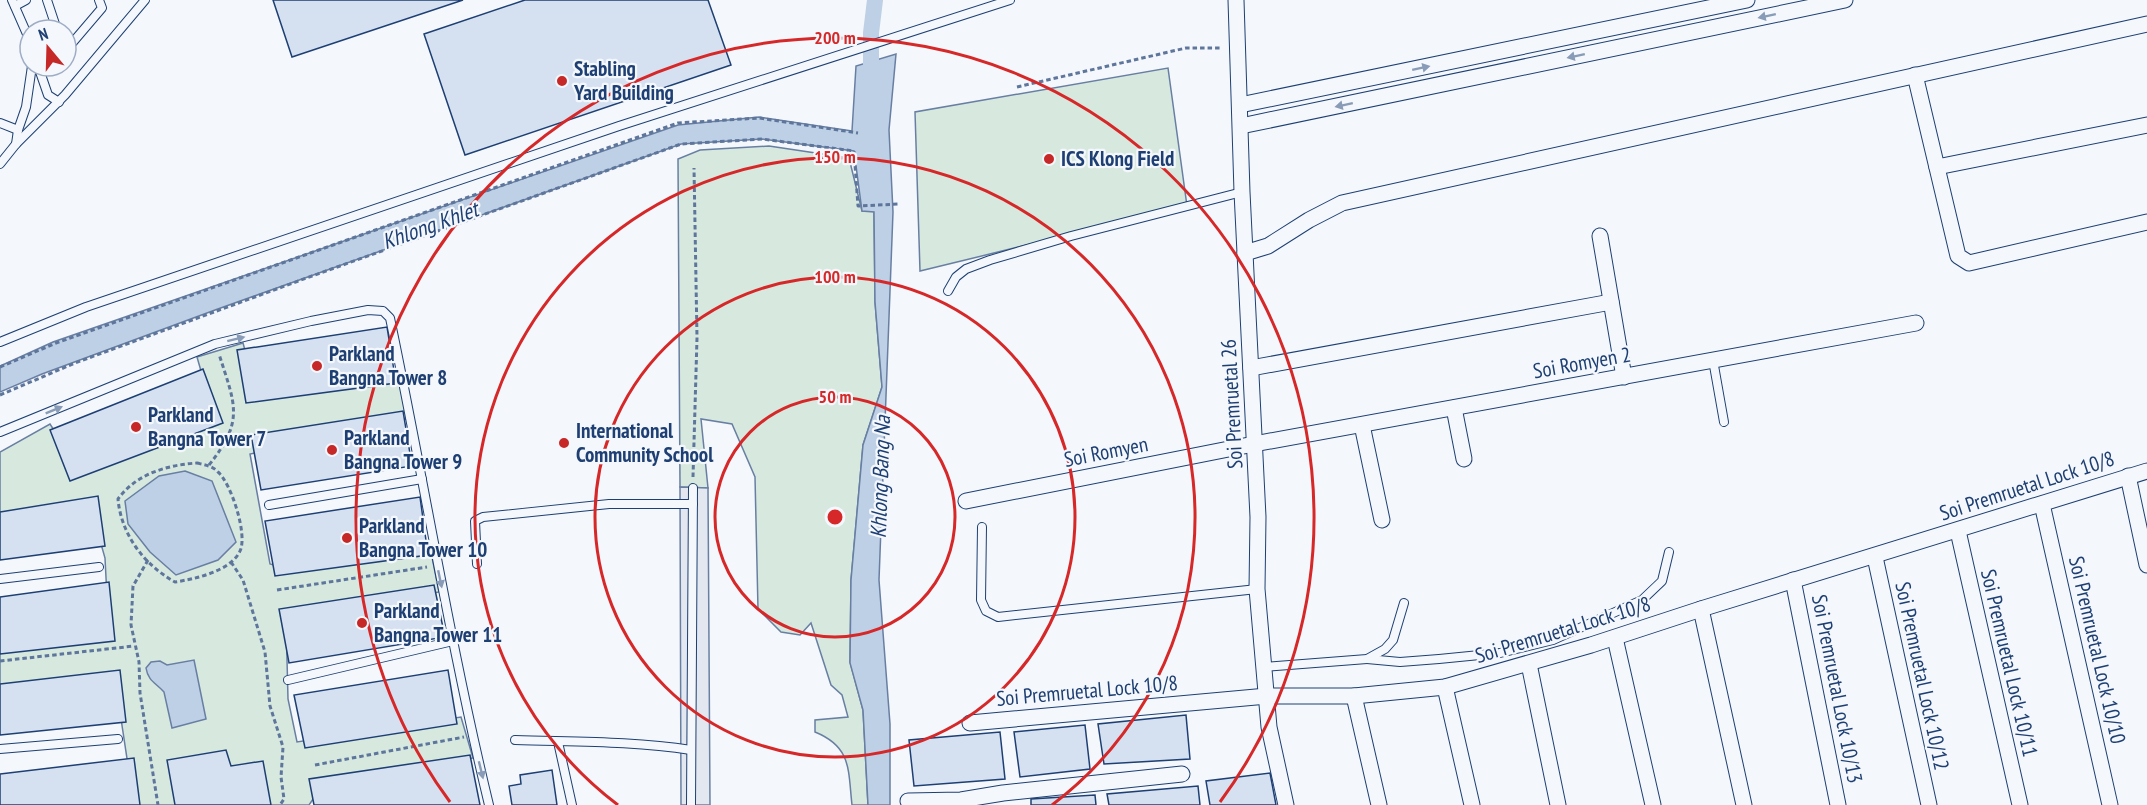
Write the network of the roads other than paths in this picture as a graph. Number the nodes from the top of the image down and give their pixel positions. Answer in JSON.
{"nodes":[{"id":1,"x":26,"y":0,"type":"edge"},
{"id":2,"x":47,"y":0,"type":"edge"},
{"id":3,"x":99,"y":0,"type":"edge"},
{"id":4,"x":145,"y":0,"type":"edge"},
{"id":5,"x":1010,"y":0,"type":"edge"},
{"id":6,"x":1236,"y":0,"type":"edge"},
{"id":7,"x":1747,"y":0,"type":"edge"},
{"id":8,"x":1839,"y":1,"type":"edge"},
{"id":9,"x":13,"y":3,"type":"edge"},
{"id":10,"x":20,"y":18,"type":"edge"},
{"id":11,"x":53,"y":18,"type":"edge"},
{"id":12,"x":1653,"y":20,"type":"junction"},
{"id":13,"x":2147,"y":24,"type":"edge"},
{"id":14,"x":78,"y":36,"type":"edge"},
{"id":15,"x":1656,"y":39,"type":"junction"},
{"id":16,"x":1478,"y":56,"type":"junction"},
{"id":17,"x":1915,"y":75,"type":"junction"},
{"id":18,"x":1482,"y":76,"type":"junction"},
{"id":19,"x":1375,"y":77,"type":"junction"},
{"id":20,"x":30,"y":78,"type":"edge"},
{"id":21,"x":42,"y":78,"type":"edge"},
{"id":22,"x":1379,"y":97,"type":"junction"},
{"id":23,"x":58,"y":102,"type":"junction"},
{"id":24,"x":1240,"y":105,"type":"junction"},
{"id":25,"x":0,"y":123,"type":"edge"},
{"id":26,"x":2147,"y":125,"type":"edge"},
{"id":27,"x":1240,"y":126,"type":"junction"},
{"id":28,"x":18,"y":130,"type":"junction"},
{"id":29,"x":16,"y":144,"type":"junction"},
{"id":30,"x":0,"y":164,"type":"edge"},
{"id":31,"x":1937,"y":167,"type":"junction"},
{"id":32,"x":1242,"y":192,"type":"junction"},
{"id":33,"x":2147,"y":222,"type":"edge"},
{"id":34,"x":1600,"y":236,"type":"dead end"},
{"id":35,"x":1245,"y":253,"type":"junction"},
{"id":36,"x":948,"y":291,"type":"dead end"},
{"id":37,"x":1611,"y":302,"type":"junction"},
{"id":38,"x":1916,"y":322,"type":"dead end"},
{"id":39,"x":0,"y":342,"type":"edge"},
{"id":40,"x":1713,"y":360,"type":"junction"},
{"id":41,"x":1251,"y":368,"type":"junction"},
{"id":42,"x":1624,"y":377,"type":"junction"},
{"id":43,"x":1454,"y":408,"type":"junction"},
{"id":44,"x":1724,"y":422,"type":"dead end"},
{"id":45,"x":1362,"y":425,"type":"junction"},
{"id":46,"x":0,"y":432,"type":"edge"},
{"id":47,"x":1254,"y":444,"type":"junction"},
{"id":48,"x":1464,"y":459,"type":"dead end"},
{"id":49,"x":2147,"y":471,"type":"edge"},
{"id":50,"x":2128,"y":476,"type":"junction"},
{"id":51,"x":422,"y":479,"type":"junction"},
{"id":52,"x":693,"y":488,"type":"road end"},
{"id":53,"x":966,"y":501,"type":"dead end"},
{"id":54,"x":693,"y":504,"type":"junction"},
{"id":55,"x":2042,"y":504,"type":"junction"},
{"id":56,"x":269,"y":505,"type":"dead end"},
{"id":57,"x":1382,"y":520,"type":"dead end"},
{"id":58,"x":982,"y":527,"type":"dead end"},
{"id":59,"x":1958,"y":531,"type":"junction"},
{"id":60,"x":1669,"y":552,"type":"dead end"},
{"id":61,"x":1875,"y":556,"type":"junction"},
{"id":62,"x":477,"y":564,"type":"dead end"},
{"id":63,"x":2147,"y":565,"type":"edge"},
{"id":64,"x":99,"y":567,"type":"dead end"},
{"id":65,"x":0,"y":579,"type":"edge"},
{"id":66,"x":1793,"y":580,"type":"junction"},
{"id":67,"x":1257,"y":589,"type":"junction"},
{"id":68,"x":1404,"y":603,"type":"dead end"},
{"id":69,"x":1701,"y":609,"type":"junction"},
{"id":70,"x":1615,"y":638,"type":"junction"},
{"id":71,"x":453,"y":641,"type":"junction"},
{"id":72,"x":1367,"y":659,"type":"junction"},
{"id":73,"x":1529,"y":664,"type":"junction"},
{"id":74,"x":1265,"y":667,"type":"junction"},
{"id":75,"x":288,"y":680,"type":"dead end"},
{"id":76,"x":1445,"y":687,"type":"junction"},
{"id":77,"x":1266,"y":696,"type":"junction"},
{"id":78,"x":1354,"y":696,"type":"junction"},
{"id":79,"x":970,"y":723,"type":"dead end"},
{"id":80,"x":118,"y":739,"type":"dead end"},
{"id":81,"x":515,"y":740,"type":"dead end"},
{"id":82,"x":558,"y":742,"type":"junction"},
{"id":83,"x":0,"y":749,"type":"edge"},
{"id":84,"x":691,"y":750,"type":"junction"},
{"id":85,"x":1182,"y":774,"type":"dead end"},
{"id":86,"x":1004,"y":799,"type":"edge"},
{"id":87,"x":908,"y":801,"type":"dead end"},
{"id":88,"x":961,"y":803,"type":"edge"},
{"id":89,"x":489,"y":805,"type":"edge"},
{"id":90,"x":572,"y":805,"type":"edge"},
{"id":91,"x":691,"y":805,"type":"edge"},
{"id":92,"x":1286,"y":805,"type":"edge"},
{"id":93,"x":1379,"y":805,"type":"edge"},
{"id":94,"x":1472,"y":805,"type":"edge"},
{"id":95,"x":1558,"y":805,"type":"edge"},
{"id":96,"x":1653,"y":805,"type":"edge"},
{"id":97,"x":1744,"y":805,"type":"edge"},
{"id":98,"x":1838,"y":805,"type":"edge"},
{"id":99,"x":1929,"y":805,"type":"edge"},
{"id":100,"x":2020,"y":805,"type":"edge"},
{"id":101,"x":2110,"y":805,"type":"edge"}],
"edges":[{"from":1,"to":9,"type":"lane"},
{"from":2,"to":11,"type":"lane"},
{"from":3,"to":14,"type":"lane"},
{"from":4,"to":23,"type":"lane"},
{"from":5,"to":39,"type":"lane"},
{"from":6,"to":24,"type":"street","name":"Soi Premruetal 26"},
{"from":7,"to":12,"type":"street"},
{"from":8,"to":15,"type":"street","one_way":true},
{"from":9,"to":10,"type":"lane"},
{"from":12,"to":15,"type":"street"},
{"from":12,"to":16,"type":"street"},
{"from":13,"to":17,"type":"street"},
{"from":15,"to":18,"type":"street","one_way":true},
{"from":16,"to":18,"type":"street"},
{"from":19,"to":16,"type":"street","one_way":true},
{"from":17,"to":31,"type":"street"},
{"from":17,"to":35,"type":"street"},
{"from":18,"to":22,"type":"street"},
{"from":19,"to":22,"type":"street"},
{"from":19,"to":24,"type":"street"},
{"from":20,"to":28,"type":"lane"},
{"from":21,"to":23,"type":"lane"},
{"from":22,"to":27,"type":"street","one_way":true},
{"from":23,"to":29,"type":"lane"},
{"from":24,"to":27,"type":"street","name":"Soi Premruetal 26"},
{"from":25,"to":28,"type":"lane"},
{"from":26,"to":31,"type":"street"},
{"from":27,"to":32,"type":"street","name":"Soi Premruetal 26"},
{"from":28,"to":29,"type":"lane"},
{"from":29,"to":30,"type":"lane"},
{"from":31,"to":33,"type":"street"},
{"from":32,"to":35,"type":"street","name":"Soi Premruetal 26"},
{"from":32,"to":36,"type":"lane"},
{"from":34,"to":37,"type":"street"},
{"from":35,"to":41,"type":"street","name":"Soi Premruetal 26"},
{"from":37,"to":41,"type":"street"},
{"from":37,"to":42,"type":"street"},
{"from":38,"to":40,"type":"street","name":"Soi Romyen 2"},
{"from":40,"to":42,"type":"street","name":"Soi Romyen 2"},
{"from":40,"to":44,"type":"lane"},
{"from":41,"to":47,"type":"street","name":"Soi Premruetal 26"},
{"from":42,"to":43,"type":"street","name":"Soi Romyen 2"},
{"from":43,"to":45,"type":"street","name":"Soi Romyen 2"},
{"from":43,"to":48,"type":"street"},
{"from":45,"to":47,"type":"street","name":"Soi Romyen 2"},
{"from":45,"to":57,"type":"street"},
{"from":46,"to":51,"type":"lane","one_way":true},
{"from":47,"to":53,"type":"street","name":"Soi Romyen"},
{"from":47,"to":67,"type":"street","name":"Soi Premruetal 26"},
{"from":49,"to":50,"type":"street","name":"Soi Premruetal Lock 10/8"},
{"from":50,"to":55,"type":"street","name":"Soi Premruetal Lock 10/8"},
{"from":50,"to":63,"type":"street"},
{"from":51,"to":56,"type":"lane"},
{"from":51,"to":71,"type":"lane","one_way":true},
{"from":52,"to":54,"type":"lane"},
{"from":54,"to":62,"type":"lane"},
{"from":54,"to":84,"type":"lane"},
{"from":55,"to":59,"type":"street","name":"Soi Premruetal Lock 10/8"},
{"from":55,"to":101,"type":"street","name":"Soi Premruetal Lock 10/10"},
{"from":58,"to":67,"type":"lane"},
{"from":59,"to":61,"type":"street","name":"Soi Premruetal Lock 10/8"},
{"from":59,"to":100,"type":"street","name":"Soi Premruetal Lock 10/11"},
{"from":60,"to":72,"type":"lane"},
{"from":61,"to":66,"type":"street","name":"Soi Premruetal Lock 10/8"},
{"from":61,"to":99,"type":"street","name":"Soi Premruetal Lock 10/12"},
{"from":64,"to":65,"type":"lane"},
{"from":66,"to":69,"type":"street","name":"Soi Premruetal Lock 10/8"},
{"from":66,"to":98,"type":"street","name":"Soi Premruetal Lock 10/13"},
{"from":67,"to":74,"type":"street","name":"Soi Premruetal 26"},
{"from":68,"to":72,"type":"lane"},
{"from":69,"to":70,"type":"street","name":"Soi Premruetal Lock 10/8"},
{"from":69,"to":97,"type":"street"},
{"from":70,"to":73,"type":"street","name":"Soi Premruetal Lock 10/8"},
{"from":70,"to":96,"type":"street"},
{"from":71,"to":75,"type":"lane"},
{"from":71,"to":89,"type":"lane","one_way":true},
{"from":72,"to":74,"type":"lane"},
{"from":73,"to":76,"type":"street","name":"Soi Premruetal Lock 10/8"},
{"from":73,"to":95,"type":"street"},
{"from":74,"to":77,"type":"street","name":"Soi Premruetal 26"},
{"from":76,"to":78,"type":"street","name":"Soi Premruetal Lock 10/8"},
{"from":76,"to":94,"type":"street"},
{"from":77,"to":78,"type":"street","name":"Soi Premruetal Lock 10/8"},
{"from":77,"to":79,"type":"street","name":"Soi Premruetal Lock 10/8"},
{"from":77,"to":92,"type":"street","name":"Soi Premruetal 26"},
{"from":78,"to":93,"type":"street"},
{"from":80,"to":83,"type":"lane"},
{"from":81,"to":82,"type":"lane"},
{"from":82,"to":84,"type":"lane"},
{"from":82,"to":90,"type":"lane"},
{"from":84,"to":91,"type":"lane"},
{"from":85,"to":86,"type":"street"},
{"from":86,"to":88,"type":"street"},
{"from":87,"to":88,"type":"street"}]}
